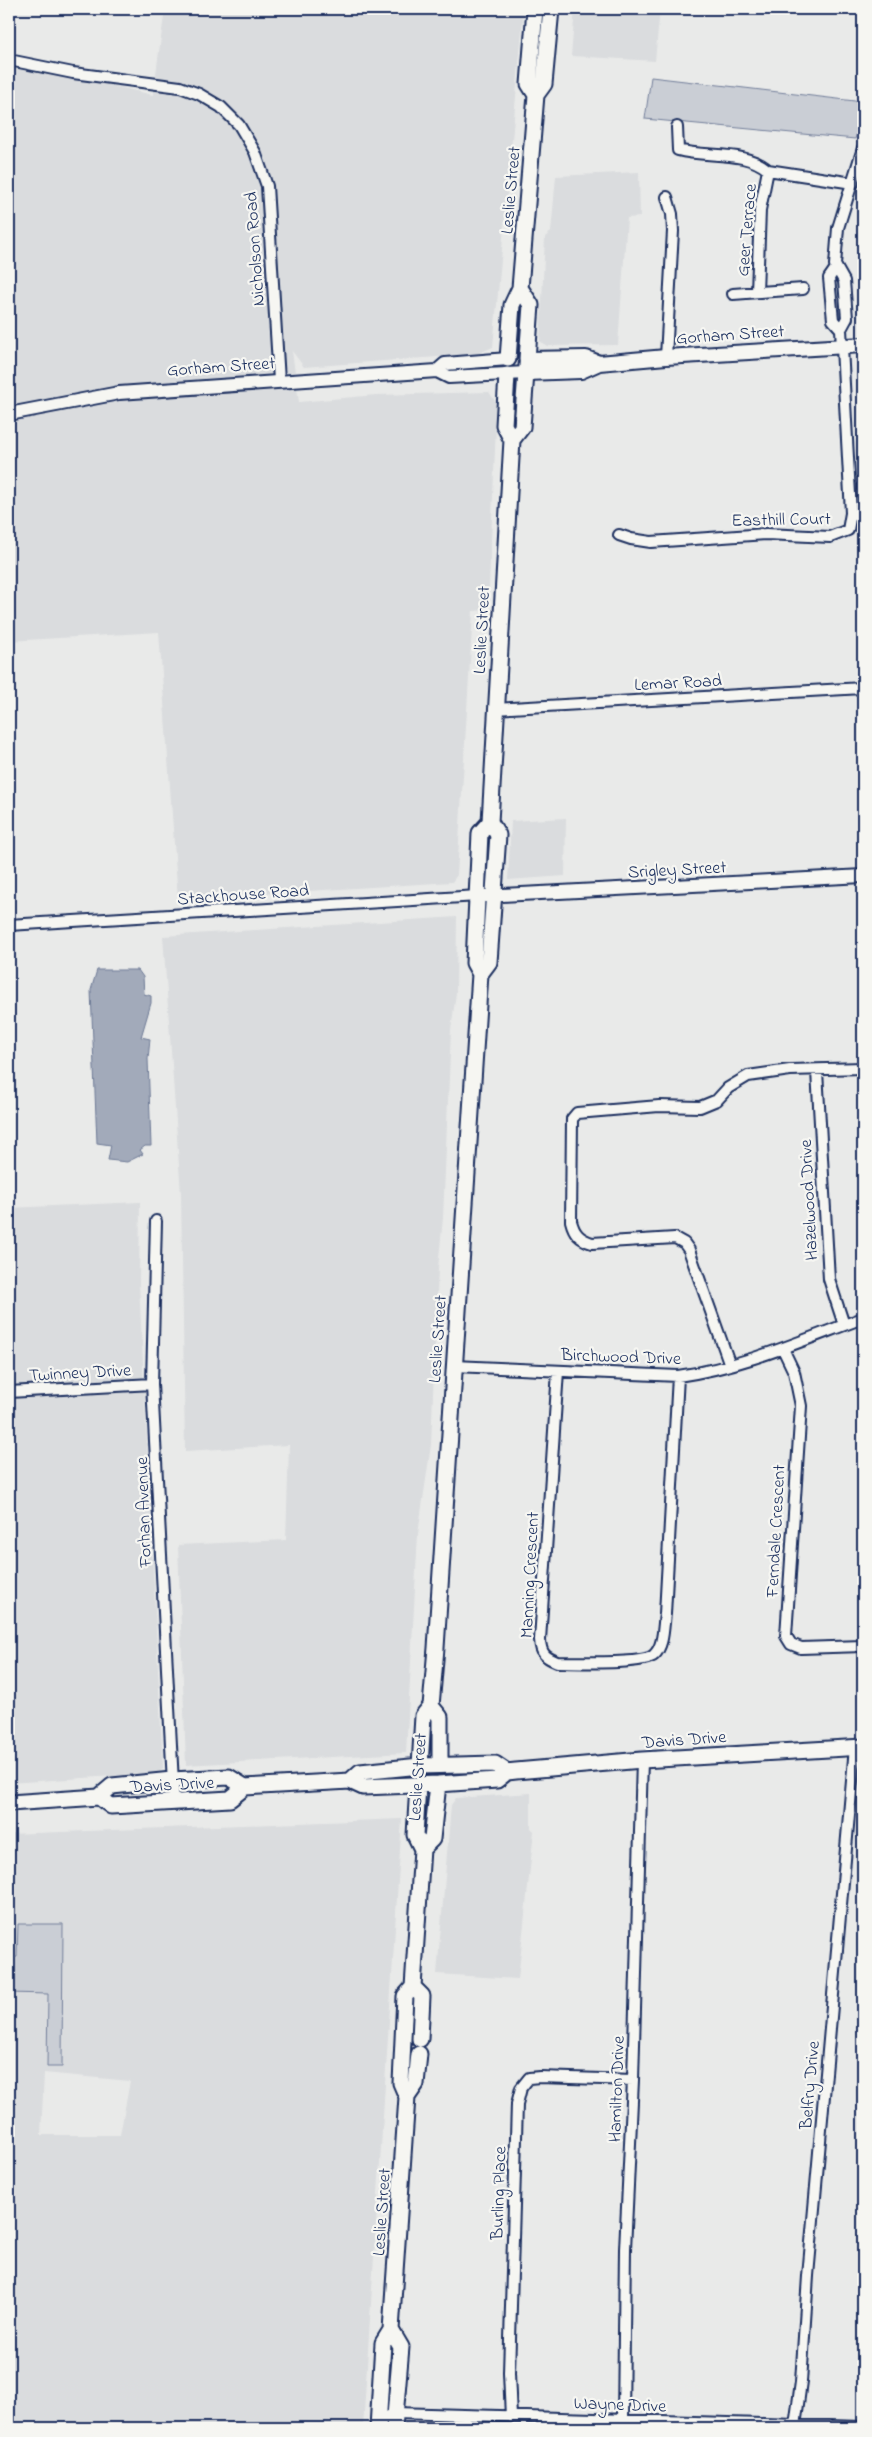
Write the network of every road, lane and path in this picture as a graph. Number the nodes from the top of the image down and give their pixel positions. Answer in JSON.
{"nodes":[{"id":1,"x":535,"y":9,"type":"edge"},
{"id":2,"x":551,"y":9,"type":"edge"},
{"id":3,"x":9,"y":60,"type":"edge"},
{"id":4,"x":536,"y":94,"type":"junction"},
{"id":5,"x":677,"y":127,"type":"dead end"},
{"id":6,"x":863,"y":148,"type":"edge"},
{"id":7,"x":768,"y":170,"type":"junction"},
{"id":8,"x":853,"y":183,"type":"junction"},
{"id":9,"x":667,"y":197,"type":"dead end"},
{"id":10,"x":836,"y":268,"type":"junction"},
{"id":11,"x":520,"y":288,"type":"junction"},
{"id":12,"x":803,"y":288,"type":"dead end"},
{"id":13,"x":757,"y":292,"type":"junction"},
{"id":14,"x":733,"y":294,"type":"dead end"},
{"id":15,"x":842,"y":329,"type":"junction"},
{"id":16,"x":863,"y":344,"type":"edge"},
{"id":17,"x":843,"y":346,"type":"junction"},
{"id":18,"x":666,"y":357,"type":"junction"},
{"id":19,"x":508,"y":359,"type":"junction"},
{"id":20,"x":527,"y":366,"type":"junction"},
{"id":21,"x":437,"y":371,"type":"junction"},
{"id":22,"x":507,"y":375,"type":"junction"},
{"id":23,"x":279,"y":381,"type":"junction"},
{"id":24,"x":9,"y":414,"type":"edge"},
{"id":25,"x":512,"y":440,"type":"junction"},
{"id":26,"x":619,"y":535,"type":"dead end"},
{"id":27,"x":863,"y":688,"type":"edge"},
{"id":28,"x":496,"y":709,"type":"junction"},
{"id":29,"x":863,"y":876,"type":"edge"},
{"id":30,"x":486,"y":896,"type":"junction"},
{"id":31,"x":9,"y":925,"type":"edge"},
{"id":32,"x":863,"y":1068,"type":"edge"},
{"id":33,"x":817,"y":1071,"type":"junction"},
{"id":34,"x":156,"y":1221,"type":"dead end"},
{"id":35,"x":863,"y":1318,"type":"edge"},
{"id":36,"x":844,"y":1325,"type":"junction"},
{"id":37,"x":783,"y":1349,"type":"junction"},
{"id":38,"x":730,"y":1365,"type":"junction"},
{"id":39,"x":454,"y":1366,"type":"junction"},
{"id":40,"x":558,"y":1371,"type":"junction"},
{"id":41,"x":678,"y":1376,"type":"junction"},
{"id":42,"x":152,"y":1384,"type":"junction"},
{"id":43,"x":9,"y":1392,"type":"edge"},
{"id":44,"x":863,"y":1646,"type":"edge"},
{"id":45,"x":431,"y":1706,"type":"junction"},
{"id":46,"x":859,"y":1747,"type":"edge"},
{"id":47,"x":642,"y":1760,"type":"junction"},
{"id":48,"x":440,"y":1765,"type":"junction"},
{"id":49,"x":420,"y":1766,"type":"junction"},
{"id":50,"x":507,"y":1772,"type":"junction"},
{"id":51,"x":172,"y":1780,"type":"junction"},
{"id":52,"x":350,"y":1781,"type":"junction"},
{"id":53,"x":438,"y":1784,"type":"junction"},
{"id":54,"x":418,"y":1785,"type":"junction"},
{"id":55,"x":245,"y":1787,"type":"junction"},
{"id":56,"x":99,"y":1797,"type":"junction"},
{"id":57,"x":174,"y":1802,"type":"junction"},
{"id":58,"x":9,"y":1803,"type":"edge"},
{"id":59,"x":422,"y":1849,"type":"junction"},
{"id":60,"x":413,"y":1988,"type":"junction"},
{"id":61,"x":633,"y":2080,"type":"junction"},
{"id":62,"x":407,"y":2098,"type":"junction"},
{"id":63,"x":391,"y":2330,"type":"junction"},
{"id":64,"x":510,"y":2417,"type":"junction"},
{"id":65,"x":623,"y":2420,"type":"junction"},
{"id":66,"x":394,"y":2421,"type":"edge"},
{"id":67,"x":378,"y":2425,"type":"edge"},
{"id":68,"x":795,"y":2426,"type":"junction"},
{"id":69,"x":863,"y":2427,"type":"edge"}],
"edges":[{"from":1,"to":4,"type":"main road","name":"Leslie Street"},
{"from":2,"to":4,"type":"main road","name":"Leslie Street"},
{"from":3,"to":23,"type":"street","name":"Nicholson Road"},
{"from":4,"to":11,"type":"main road","name":"Leslie Street"},
{"from":5,"to":7,"type":"street"},
{"from":6,"to":8,"type":"street"},
{"from":7,"to":8,"type":"street"},
{"from":7,"to":13,"type":"street","name":"Geer Terrace"},
{"from":8,"to":10,"type":"street"},
{"from":9,"to":18,"type":"street"},
{"from":10,"to":15,"type":"street"},
{"from":10,"to":15,"type":"street"},
{"from":11,"to":19,"type":"main road","name":"Leslie Street"},
{"from":11,"to":20,"type":"main road","name":"Leslie Street"},
{"from":12,"to":13,"type":"street","name":"Geer Terrace"},
{"from":13,"to":14,"type":"street","name":"Geer Terrace"},
{"from":15,"to":17,"type":"street"},
{"from":16,"to":17,"type":"main road","name":"Gorham Street"},
{"from":17,"to":18,"type":"main road","name":"Gorham Street"},
{"from":17,"to":26,"type":"street","name":"Easthill Court"},
{"from":18,"to":20,"type":"main road","name":"Gorham Street"},
{"from":19,"to":20,"type":"street","name":"Gorham Street"},
{"from":19,"to":21,"type":"street","name":"Gorham Street"},
{"from":19,"to":22,"type":"main road","name":"Leslie Street"},
{"from":20,"to":22,"type":"street","name":"Gorham Street"},
{"from":20,"to":25,"type":"main road","name":"Leslie Street"},
{"from":21,"to":22,"type":"street","name":"Gorham Street"},
{"from":21,"to":23,"type":"street","name":"Gorham Street"},
{"from":22,"to":25,"type":"main road","name":"Leslie Street"},
{"from":23,"to":24,"type":"street","name":"Gorham Street"},
{"from":25,"to":28,"type":"main road","name":"Leslie Street"},
{"from":27,"to":28,"type":"street","name":"Lemar Road"},
{"from":28,"to":30,"type":"main road","name":"Leslie Street"},
{"from":29,"to":30,"type":"street","name":"Srigley Street"},
{"from":30,"to":31,"type":"street","name":"Stackhouse Road"},
{"from":30,"to":39,"type":"main road","name":"Leslie Street"},
{"from":32,"to":33,"type":"street"},
{"from":33,"to":36,"type":"street","name":"Hazelwood Drive"},
{"from":33,"to":38,"type":"street"},
{"from":34,"to":42,"type":"street","name":"Forhan Avenue"},
{"from":35,"to":36,"type":"street"},
{"from":36,"to":37,"type":"street","name":"Birchwood Drive"},
{"from":37,"to":38,"type":"street","name":"Birchwood Drive"},
{"from":37,"to":44,"type":"street","name":"Ferndale Crescent"},
{"from":38,"to":41,"type":"street","name":"Birchwood Drive"},
{"from":39,"to":40,"type":"street","name":"Birchwood Drive"},
{"from":39,"to":45,"type":"main road","name":"Leslie Street"},
{"from":40,"to":41,"type":"street","name":"Birchwood Drive"},
{"from":40,"to":41,"type":"street","name":"Manning Crescent"},
{"from":42,"to":43,"type":"street","name":"Twinney Drive"},
{"from":42,"to":51,"type":"street","name":"Forhan Avenue"},
{"from":45,"to":48,"type":"main road","name":"Leslie Street"},
{"from":45,"to":49,"type":"main road","name":"Leslie Street"},
{"from":46,"to":47,"type":"main road","name":"Davis Drive"},
{"from":46,"to":68,"type":"street","name":"Belfry Drive"},
{"from":47,"to":50,"type":"main road","name":"Davis Drive"},
{"from":47,"to":61,"type":"street","name":"Hamilton Drive"},
{"from":48,"to":49,"type":"main road","name":"Davis Drive"},
{"from":48,"to":50,"type":"main road","name":"Davis Drive"},
{"from":48,"to":53,"type":"main road","name":"Leslie Street"},
{"from":49,"to":52,"type":"main road","name":"Davis Drive"},
{"from":49,"to":54,"type":"main road","name":"Leslie Street"},
{"from":50,"to":53,"type":"main road","name":"Davis Drive"},
{"from":51,"to":55,"type":"main road","name":"Davis Drive"},
{"from":51,"to":56,"type":"main road","name":"Davis Drive"},
{"from":51,"to":57,"type":"street","name":"Forhan Avenue"},
{"from":52,"to":54,"type":"main road","name":"Davis Drive"},
{"from":52,"to":55,"type":"main road","name":"Davis Drive"},
{"from":53,"to":54,"type":"main road","name":"Davis Drive"},
{"from":53,"to":59,"type":"main road","name":"Leslie Street"},
{"from":54,"to":59,"type":"main road","name":"Leslie Street"},
{"from":55,"to":57,"type":"main road","name":"Davis Drive"},
{"from":56,"to":57,"type":"main road","name":"Davis Drive"},
{"from":56,"to":58,"type":"main road","name":"Davis Drive"},
{"from":59,"to":60,"type":"main road","name":"Leslie Street"},
{"from":60,"to":62,"type":"main road","name":"Leslie Street"},
{"from":60,"to":62,"type":"main road","name":"Leslie Street"},
{"from":61,"to":64,"type":"street","name":"Burling Place"},
{"from":61,"to":65,"type":"street","name":"Hamilton Drive"},
{"from":62,"to":63,"type":"main road","name":"Leslie Street"},
{"from":63,"to":66,"type":"main road","name":"Leslie Street"},
{"from":63,"to":67,"type":"main road","name":"Leslie Street"},
{"from":64,"to":65,"type":"street","name":"Wayne Drive"},
{"from":64,"to":66,"type":"street","name":"Wayne Drive"},
{"from":65,"to":68,"type":"street","name":"Wayne Drive"},
{"from":66,"to":67,"type":"street","name":"Wayne Drive"},
{"from":68,"to":69,"type":"street","name":"Wayne Drive"}]}
